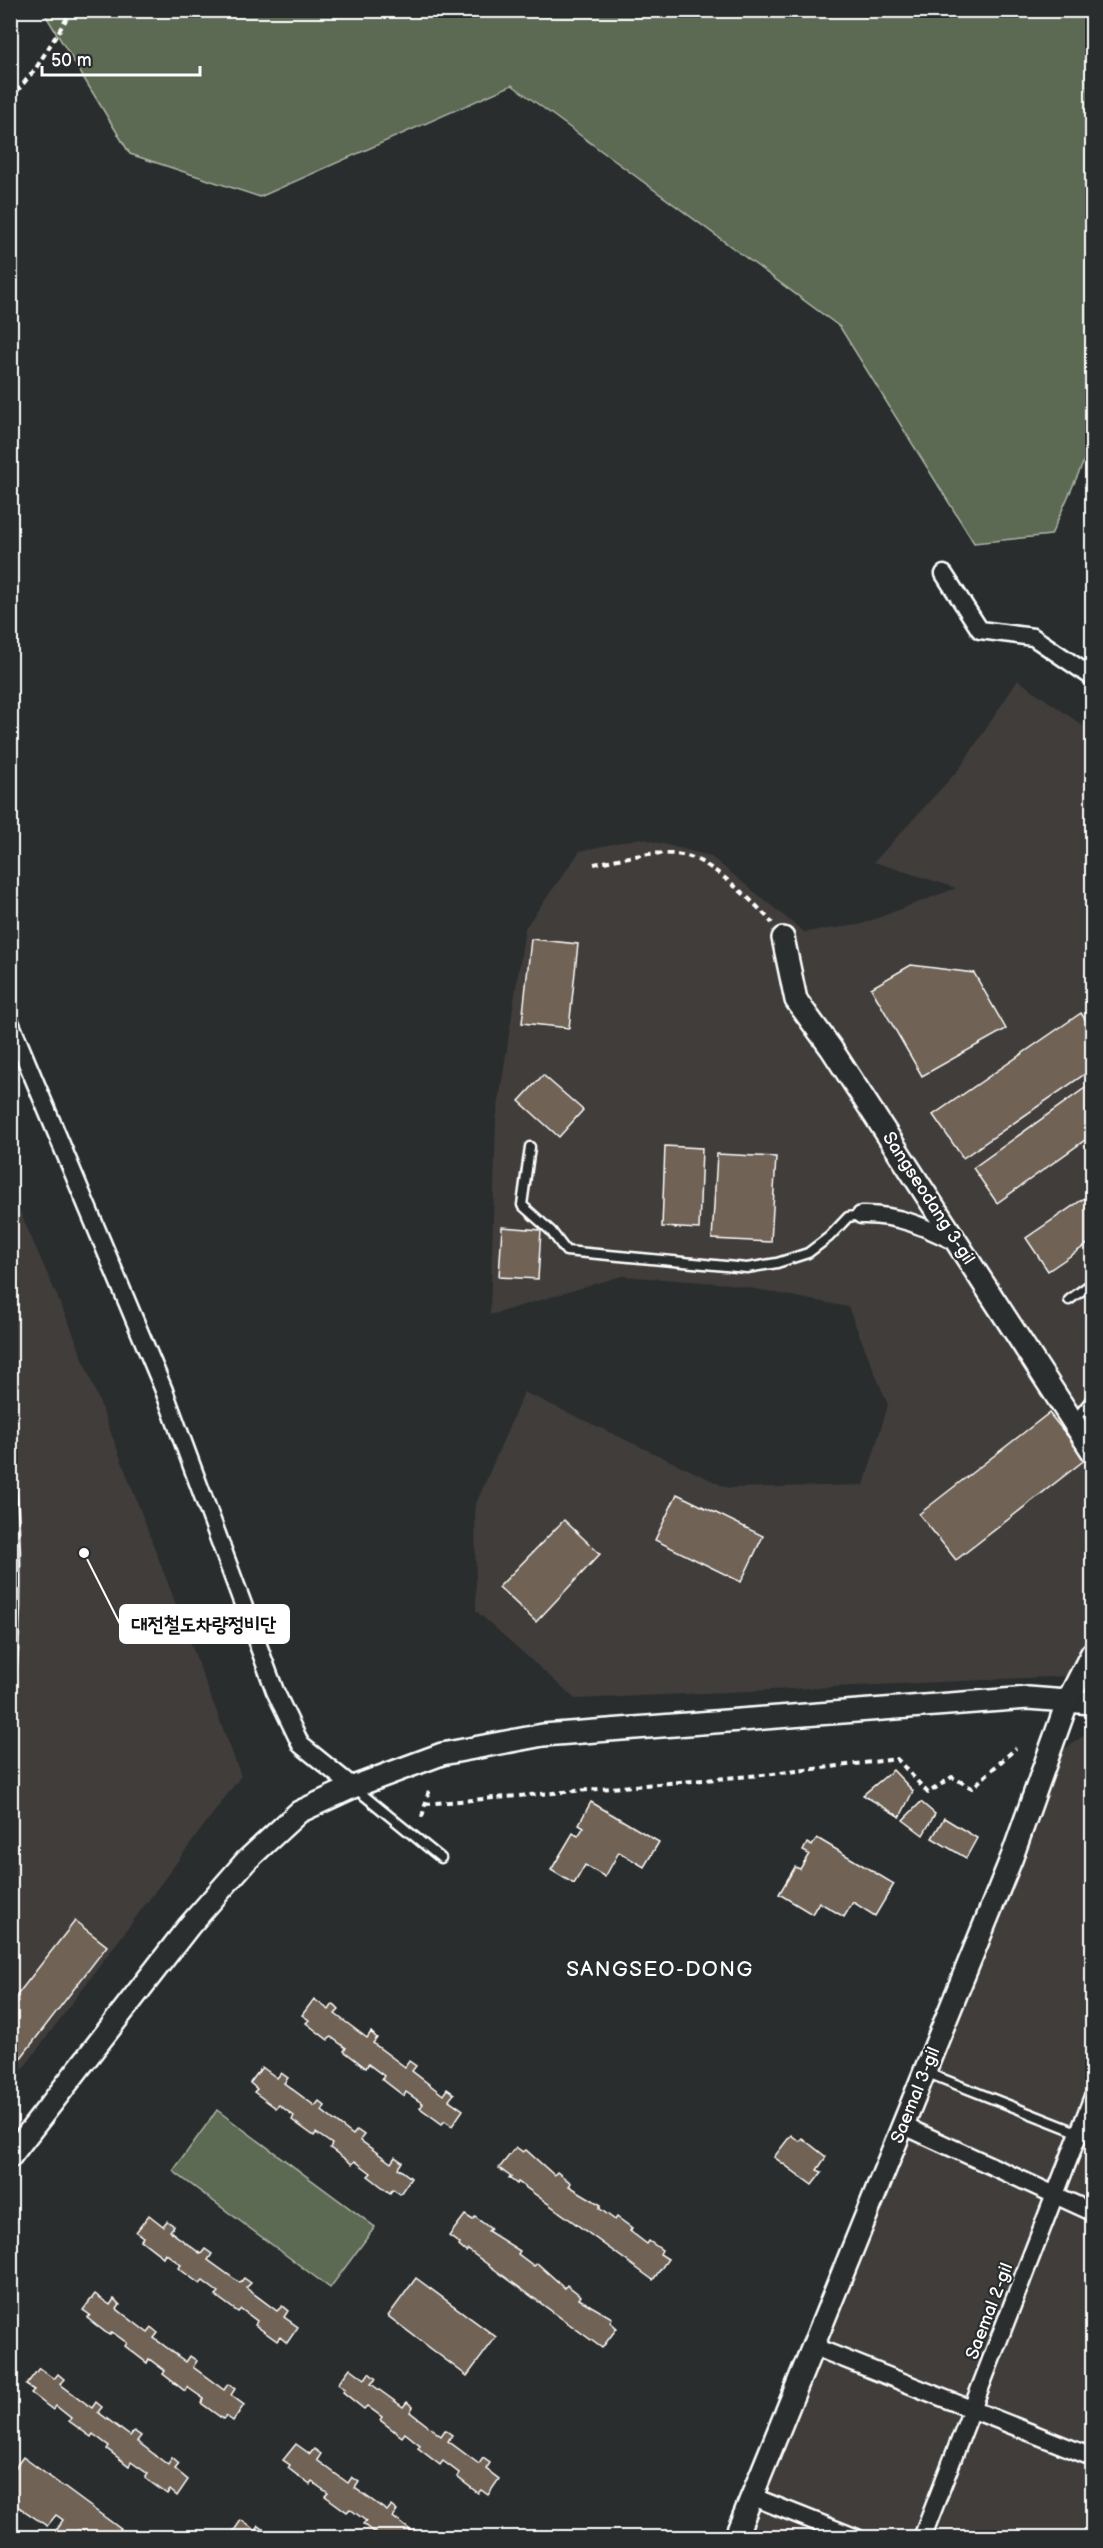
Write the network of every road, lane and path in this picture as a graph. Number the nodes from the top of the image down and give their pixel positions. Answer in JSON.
{"nodes":[{"id":1,"x":72,"y":10,"type":"edge"},
{"id":2,"x":10,"y":100,"type":"edge"},
{"id":3,"x":944,"y":574,"type":"dead end"},
{"id":4,"x":1092,"y":677,"type":"edge"},
{"id":5,"x":594,"y":864,"type":"dead end"},
{"id":6,"x":783,"y":938,"type":"joint"},
{"id":7,"x":10,"y":1022,"type":"edge"},
{"id":8,"x":530,"y":1147,"type":"dead end"},
{"id":9,"x":861,"y":1215,"type":"joint"},
{"id":10,"x":958,"y":1243,"type":"junction"},
{"id":11,"x":1092,"y":1283,"type":"edge"},
{"id":12,"x":1069,"y":1300,"type":"dead end"},
{"id":13,"x":1092,"y":1398,"type":"edge"},
{"id":14,"x":1073,"y":1421,"type":"junction"},
{"id":15,"x":1092,"y":1451,"type":"edge"},
{"id":16,"x":10,"y":1477,"type":"edge"},
{"id":17,"x":1092,"y":1653,"type":"edge"},
{"id":18,"x":10,"y":1684,"type":"edge"},
{"id":19,"x":1068,"y":1700,"type":"junction"},
{"id":20,"x":1092,"y":1703,"type":"edge"},
{"id":21,"x":1016,"y":1748,"type":"dead end"},
{"id":22,"x":353,"y":1787,"type":"junction"},
{"id":23,"x":429,"y":1790,"type":"dead end"},
{"id":24,"x":425,"y":1804,"type":"junction"},
{"id":25,"x":422,"y":1817,"type":"dead end"},
{"id":26,"x":441,"y":1858,"type":"dead end"},
{"id":27,"x":924,"y":2072,"type":"junction"},
{"id":28,"x":1092,"y":2099,"type":"edge"},
{"id":29,"x":902,"y":2125,"type":"junction"},
{"id":30,"x":1086,"y":2135,"type":"edge"},
{"id":31,"x":10,"y":2157,"type":"edge"},
{"id":32,"x":1055,"y":2195,"type":"junction"},
{"id":33,"x":1092,"y":2212,"type":"edge"},
{"id":34,"x":812,"y":2346,"type":"junction"},
{"id":35,"x":972,"y":2409,"type":"junction"},
{"id":36,"x":1092,"y":2457,"type":"edge"},
{"id":37,"x":751,"y":2496,"type":"junction"},
{"id":38,"x":735,"y":2538,"type":"edge"},
{"id":39,"x":857,"y":2538,"type":"edge"},
{"id":40,"x":922,"y":2538,"type":"edge"}],
"edges":[{"from":1,"to":2,"type":"path"},
{"from":3,"to":4,"type":"street"},
{"from":5,"to":6,"type":"path"},
{"from":6,"to":10,"type":"street","name":"Sangseodang 3-gil"},
{"from":7,"to":22,"type":"street"},
{"from":8,"to":9,"type":"lane"},
{"from":9,"to":10,"type":"street"},
{"from":10,"to":14,"type":"street","name":"Sangseodang 3-gil"},
{"from":11,"to":12,"type":"lane"},
{"from":13,"to":14,"type":"lane"},
{"from":14,"to":15,"type":"street","name":"Sangseodang 3-gil"},
{"from":16,"to":18,"type":"lane"},
{"from":17,"to":19,"type":"street","name":"Saemal 3-gil"},
{"from":19,"to":20,"type":"street"},
{"from":19,"to":22,"type":"street"},
{"from":19,"to":27,"type":"street","name":"Saemal 3-gil"},
{"from":21,"to":24,"type":"path"},
{"from":22,"to":26,"type":"lane"},
{"from":22,"to":31,"type":"street"},
{"from":23,"to":24,"type":"path"},
{"from":24,"to":25,"type":"path"},
{"from":27,"to":29,"type":"street","name":"Saemal 3-gil"},
{"from":27,"to":30,"type":"lane"},
{"from":28,"to":30,"type":"street","name":"Saemal 2-gil"},
{"from":29,"to":32,"type":"street"},
{"from":29,"to":34,"type":"street","name":"Saemal 3-gil"},
{"from":30,"to":32,"type":"street","name":"Saemal 2-gil"},
{"from":32,"to":33,"type":"street"},
{"from":32,"to":35,"type":"street","name":"Saemal 2-gil"},
{"from":34,"to":35,"type":"street"},
{"from":34,"to":37,"type":"street","name":"Saemal 3-gil"},
{"from":35,"to":36,"type":"street"},
{"from":35,"to":40,"type":"street","name":"Saemal 2-gil"},
{"from":37,"to":38,"type":"street","name":"Saemal 3-gil"},
{"from":37,"to":39,"type":"street"}]}
